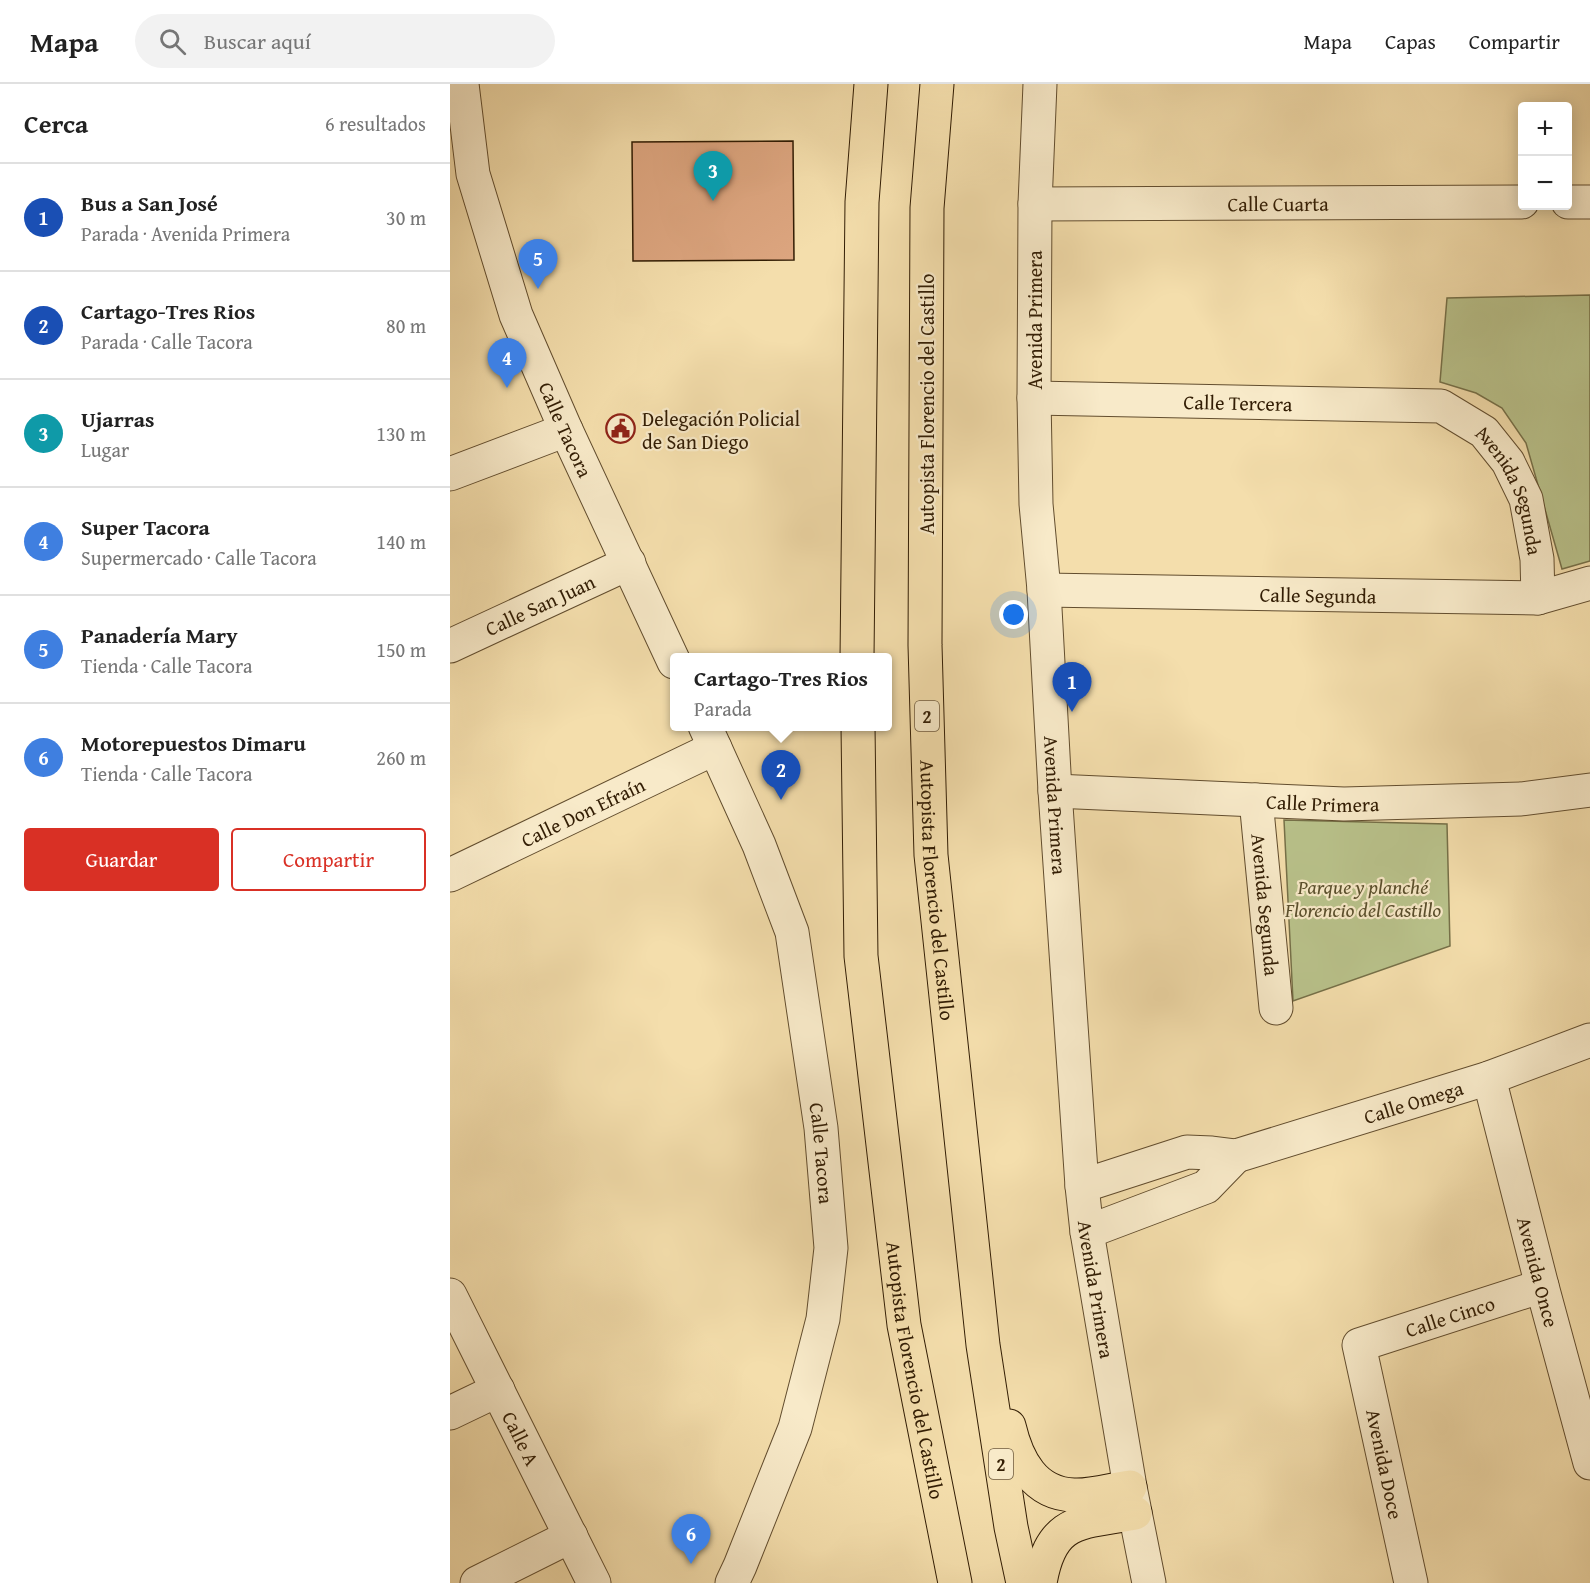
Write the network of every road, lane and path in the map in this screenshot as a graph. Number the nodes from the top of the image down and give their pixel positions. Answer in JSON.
{"nodes":[{"id":1,"x":462,"y":84,"type":"edge"},
{"id":2,"x":871,"y":84,"type":"edge"},
{"id":3,"x":937,"y":84,"type":"edge"},
{"id":4,"x":1040,"y":84,"type":"edge"},
{"id":5,"x":1518,"y":202,"type":"edge"},
{"id":6,"x":1572,"y":202,"type":"edge"},
{"id":7,"x":1590,"y":202,"type":"edge"},
{"id":8,"x":1035,"y":204,"type":"junction"},
{"id":9,"x":1034,"y":398,"type":"junction"},
{"id":10,"x":1441,"y":406,"type":"joint"},
{"id":11,"x":566,"y":430,"type":"junction"},
{"id":12,"x":450,"y":474,"type":"edge"},
{"id":13,"x":629,"y":563,"type":"junction"},
{"id":14,"x":1590,"y":583,"type":"edge"},
{"id":15,"x":1044,"y":590,"type":"junction"},
{"id":16,"x":1538,"y":598,"type":"junction"},
{"id":17,"x":450,"y":646,"type":"edge"},
{"id":18,"x":671,"y":653,"type":"edge"},
{"id":19,"x":857,"y":653,"type":"edge"},
{"id":20,"x":858,"y":731,"type":"edge"},
{"id":21,"x":710,"y":737,"type":"edge"},
{"id":22,"x":1590,"y":790,"type":"edge"},
{"id":23,"x":1055,"y":791,"type":"junction"},
{"id":24,"x":1256,"y":800,"type":"junction"},
{"id":25,"x":450,"y":875,"type":"edge"},
{"id":26,"x":1276,"y":1008,"type":"dead end"},
{"id":27,"x":1590,"y":1040,"type":"edge"},
{"id":28,"x":1489,"y":1078,"type":"junction"},
{"id":29,"x":1236,"y":1156,"type":"junction"},
{"id":30,"x":1082,"y":1186,"type":"junction"},
{"id":31,"x":1087,"y":1232,"type":"junction"},
{"id":32,"x":1542,"y":1286,"type":"junction"},
{"id":33,"x":450,"y":1295,"type":"edge"},
{"id":34,"x":983,"y":1345,"type":"junction"},
{"id":35,"x":1359,"y":1345,"type":"joint"},
{"id":36,"x":498,"y":1390,"type":"junction"},
{"id":37,"x":450,"y":1413,"type":"edge"},
{"id":38,"x":1590,"y":1463,"type":"edge"},
{"id":39,"x":1132,"y":1500,"type":"junction"},
{"id":40,"x":571,"y":1536,"type":"junction"},
{"id":41,"x":477,"y":1583,"type":"edge"},
{"id":42,"x":594,"y":1583,"type":"edge"},
{"id":43,"x":732,"y":1583,"type":"edge"},
{"id":44,"x":955,"y":1583,"type":"edge"},
{"id":45,"x":1023,"y":1583,"type":"edge"},
{"id":46,"x":1040,"y":1583,"type":"edge"},
{"id":47,"x":1149,"y":1583,"type":"edge"},
{"id":48,"x":1411,"y":1583,"type":"edge"}],
"edges":[{"from":1,"to":11,"type":"street","name":"Calle Tacora"},
{"from":2,"to":19,"type":"highway"},
{"from":3,"to":34,"type":"highway","name":"Autopista Florencio del Castillo","number":"2"},
{"from":4,"to":8,"type":"street","name":"Avenida Primera"},
{"from":5,"to":8,"type":"street","name":"Calle Cuarta"},
{"from":6,"to":7,"type":"street"},
{"from":8,"to":9,"type":"street","name":"Avenida Primera"},
{"from":9,"to":10,"type":"street","name":"Calle Tercera"},
{"from":9,"to":15,"type":"street","name":"Avenida Primera"},
{"from":10,"to":16,"type":"street","name":"Avenida Segunda"},
{"from":11,"to":12,"type":"street"},
{"from":11,"to":13,"type":"street","name":"Calle Tacora"},
{"from":13,"to":17,"type":"street","name":"Calle San Juan"},
{"from":13,"to":18,"type":"street","name":"Calle Tacora"},
{"from":14,"to":16,"type":"street","name":"Calle Segunda"},
{"from":15,"to":16,"type":"street","name":"Calle Segunda"},
{"from":15,"to":23,"type":"street","name":"Avenida Primera"},
{"from":20,"to":44,"type":"highway","name":"Autopista Florencio del Castillo"},
{"from":21,"to":25,"type":"street","name":"Calle Don Efraín"},
{"from":21,"to":43,"type":"street","name":"Calle Tacora"},
{"from":22,"to":24,"type":"street","name":"Calle Primera"},
{"from":23,"to":24,"type":"street","name":"Calle Primera"},
{"from":23,"to":30,"type":"street","name":"Avenida Primera"},
{"from":24,"to":26,"type":"street","name":"Avenida Segunda"},
{"from":27,"to":28,"type":"street","name":"Calle Omega"},
{"from":28,"to":29,"type":"street","name":"Calle Omega"},
{"from":28,"to":32,"type":"street","name":"Avenida Once"},
{"from":29,"to":30,"type":"street","name":"Calle Omega"},
{"from":29,"to":31,"type":"street","name":"Calle Omega"},
{"from":30,"to":31,"type":"street","name":"Avenida Primera"},
{"from":31,"to":39,"type":"street","name":"Avenida Primera"},
{"from":32,"to":35,"type":"street","name":"Calle Cinco"},
{"from":32,"to":38,"type":"street","name":"Avenida Once"},
{"from":33,"to":36,"type":"street","name":"Calle A"},
{"from":34,"to":39,"type":"highway"},
{"from":34,"to":45,"type":"highway","name":"Autopista Florencio del Castillo","number":"2"},
{"from":35,"to":48,"type":"street","name":"Avenida Doce"},
{"from":36,"to":37,"type":"street"},
{"from":36,"to":40,"type":"street","name":"Calle A"},
{"from":39,"to":46,"type":"highway"},
{"from":39,"to":47,"type":"street","name":"Avenida Primera"},
{"from":40,"to":41,"type":"street"},
{"from":40,"to":42,"type":"street","name":"Calle A"}]}
